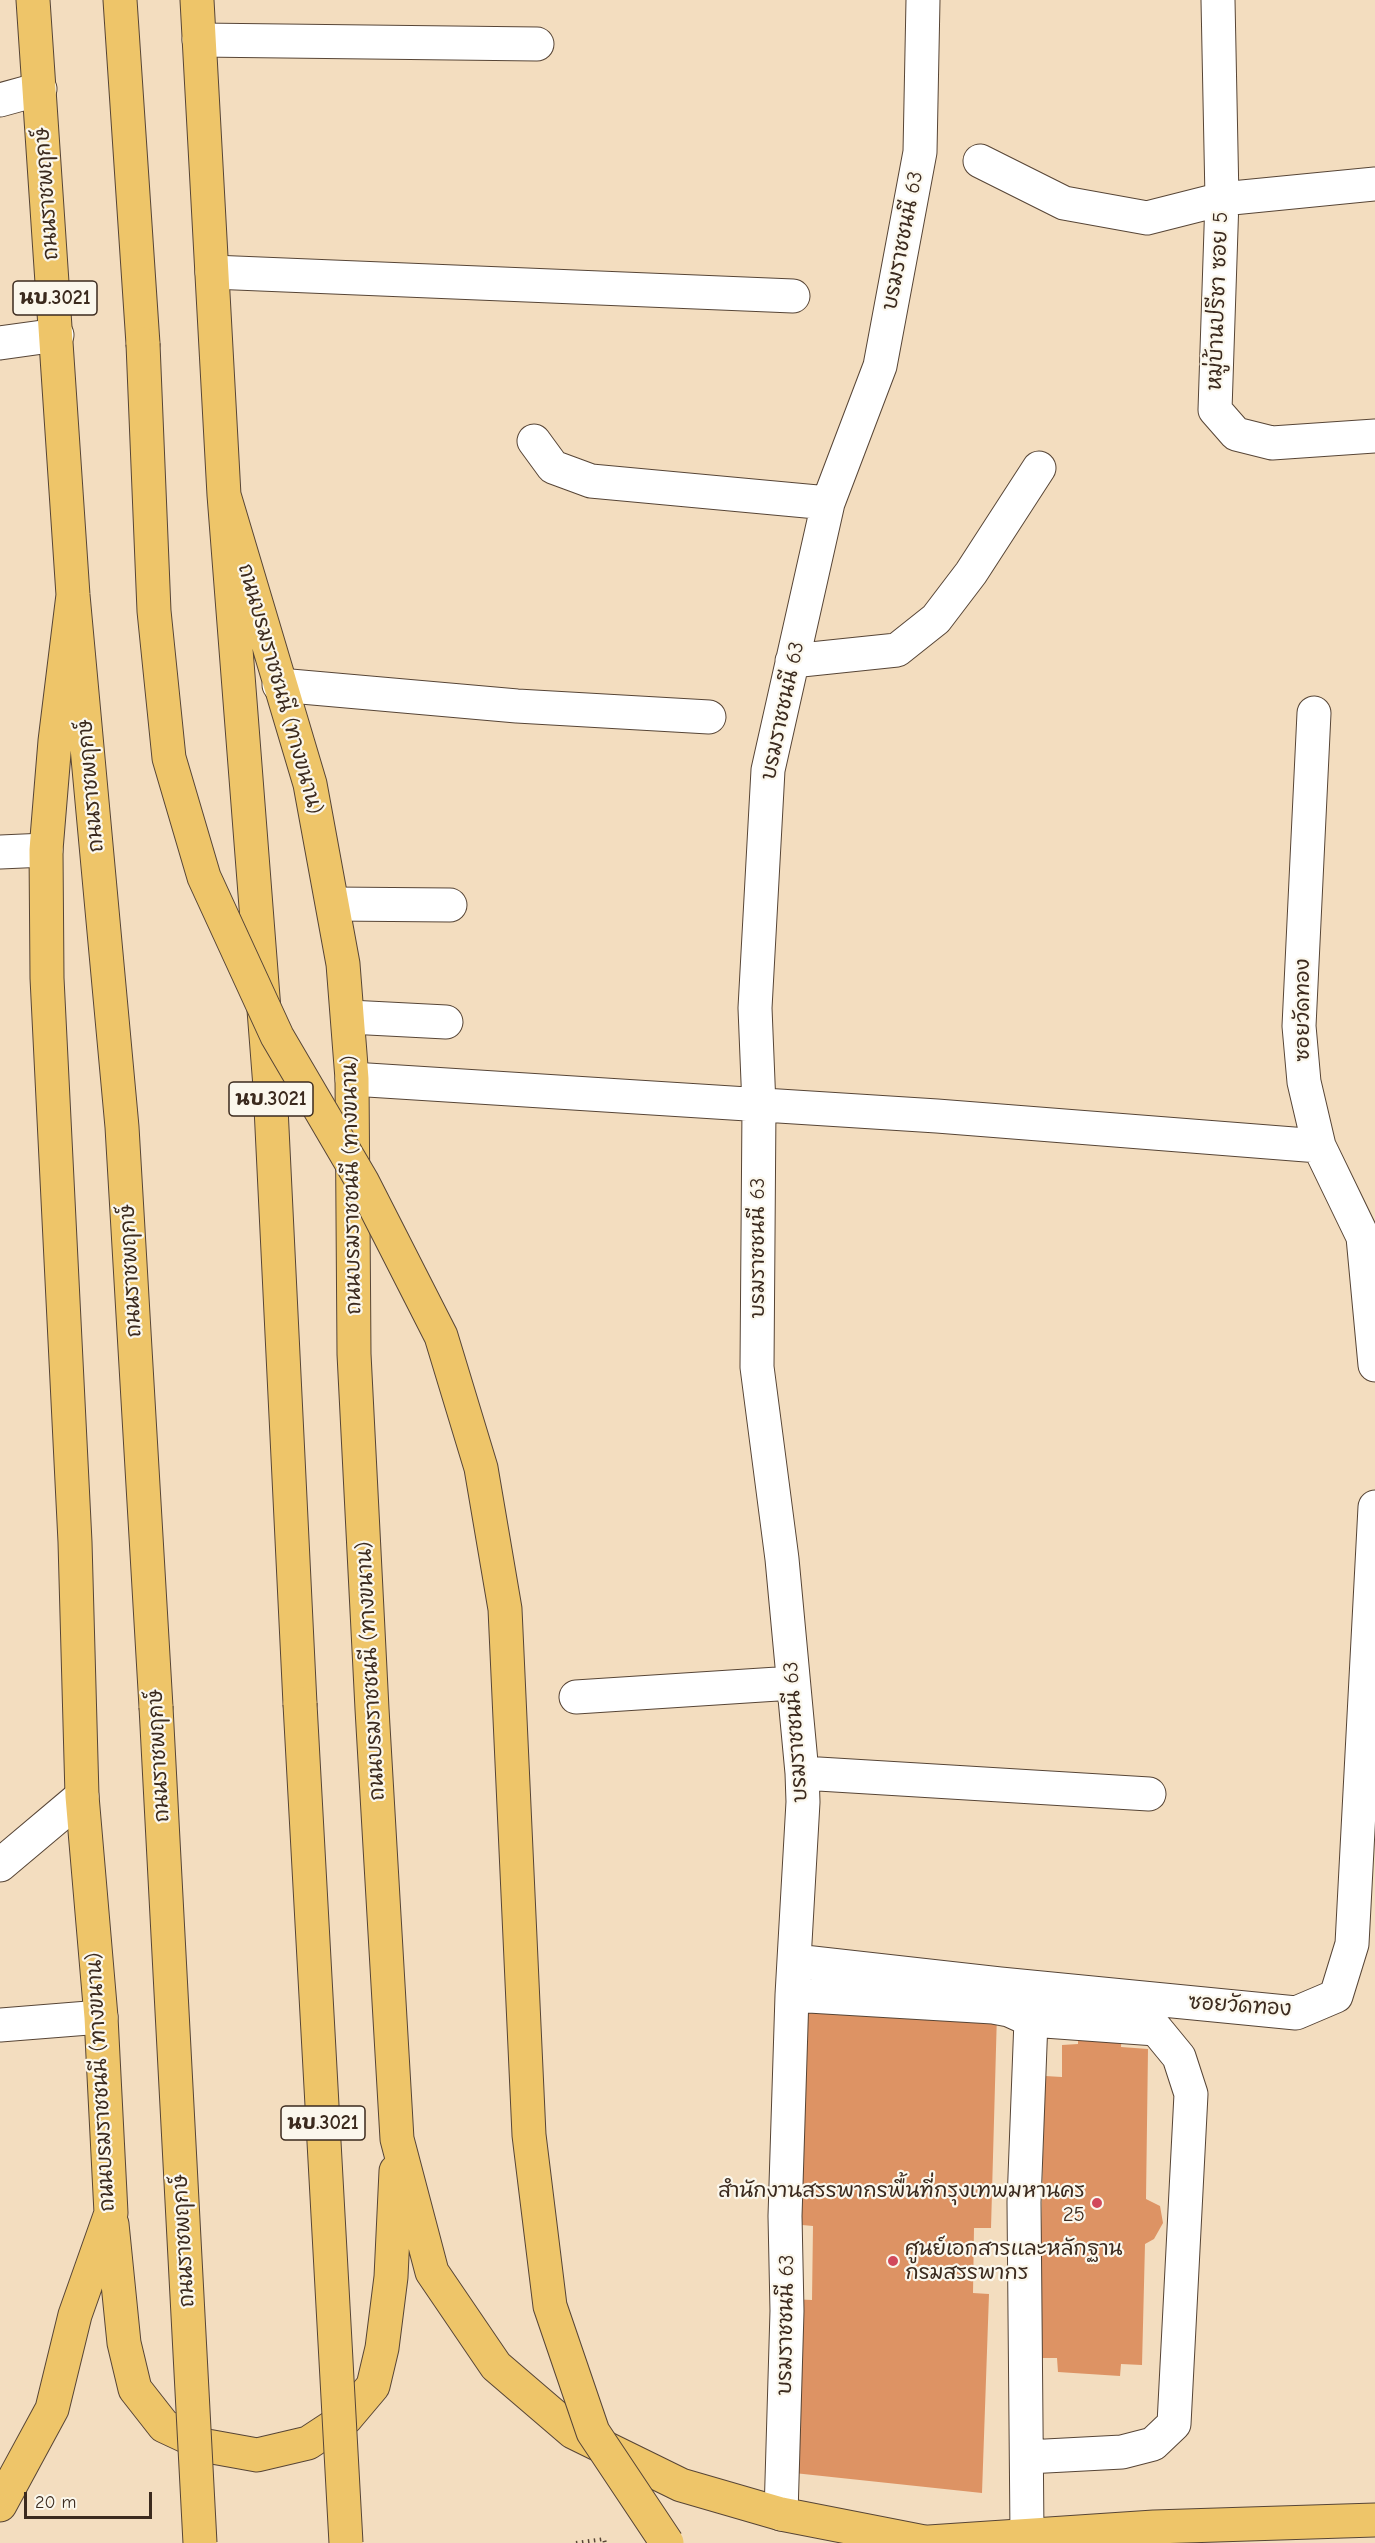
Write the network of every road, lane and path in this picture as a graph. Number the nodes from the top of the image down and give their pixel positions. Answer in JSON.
{"nodes":[{"id":1,"x":33,"y":0,"type":"edge"},
{"id":2,"x":120,"y":0,"type":"edge"},
{"id":3,"x":196,"y":0,"type":"edge"},
{"id":4,"x":923,"y":0,"type":"edge"},
{"id":5,"x":1218,"y":0,"type":"edge"},
{"id":6,"x":199,"y":40,"type":"junction"},
{"id":7,"x":537,"y":44,"type":"dead end"},
{"id":8,"x":40,"y":89,"type":"junction"},
{"id":9,"x":0,"y":100,"type":"edge"},
{"id":10,"x":980,"y":160,"type":"dead end"},
{"id":11,"x":1375,"y":184,"type":"edge"},
{"id":12,"x":1222,"y":200,"type":"junction"},
{"id":13,"x":212,"y":272,"type":"junction"},
{"id":14,"x":792,"y":296,"type":"dead end"},
{"id":15,"x":57,"y":335,"type":"junction"},
{"id":16,"x":0,"y":343,"type":"edge"},
{"id":17,"x":1375,"y":436,"type":"edge"},
{"id":18,"x":534,"y":441,"type":"dead end"},
{"id":19,"x":1039,"y":468,"type":"dead end"},
{"id":20,"x":224,"y":495,"type":"junction"},
{"id":21,"x":828,"y":503,"type":"junction"},
{"id":22,"x":73,"y":595,"type":"junction"},
{"id":23,"x":792,"y":661,"type":"junction"},
{"id":24,"x":279,"y":685,"type":"junction"},
{"id":25,"x":1314,"y":714,"type":"dead end"},
{"id":26,"x":710,"y":717,"type":"dead end"},
{"id":27,"x":46,"y":850,"type":"junction"},
{"id":28,"x":0,"y":852,"type":"edge"},
{"id":29,"x":333,"y":904,"type":"junction"},
{"id":30,"x":450,"y":905,"type":"dead end"},
{"id":31,"x":349,"y":1017,"type":"junction"},
{"id":32,"x":446,"y":1022,"type":"dead end"},
{"id":33,"x":352,"y":1079,"type":"junction"},
{"id":34,"x":759,"y":1106,"type":"junction"},
{"id":35,"x":1319,"y":1146,"type":"junction"},
{"id":36,"x":1375,"y":1365,"type":"edge"},
{"id":37,"x":1375,"y":1507,"type":"edge"},
{"id":38,"x":793,"y":1683,"type":"junction"},
{"id":39,"x":576,"y":1697,"type":"dead end"},
{"id":40,"x":802,"y":1773,"type":"junction"},
{"id":41,"x":1149,"y":1794,"type":"dead end"},
{"id":42,"x":82,"y":1796,"type":"junction"},
{"id":43,"x":0,"y":1865,"type":"edge"},
{"id":44,"x":795,"y":1961,"type":"junction"},
{"id":45,"x":792,"y":1995,"type":"junction"},
{"id":46,"x":101,"y":2017,"type":"junction"},
{"id":47,"x":1031,"y":2020,"type":"junction"},
{"id":48,"x":0,"y":2025,"type":"edge"},
{"id":49,"x":397,"y":2139,"type":"junction"},
{"id":50,"x":111,"y":2213,"type":"junction"},
{"id":51,"x":1027,"y":2457,"type":"junction"},
{"id":52,"x":0,"y":2505,"type":"edge"},
{"id":53,"x":781,"y":2514,"type":"junction"},
{"id":54,"x":1375,"y":2520,"type":"edge"},
{"id":55,"x":1027,"y":2534,"type":"junction"},
{"id":56,"x":604,"y":2541,"type":"edge"},
{"id":57,"x":919,"y":2542,"type":"edge"},
{"id":58,"x":200,"y":2543,"type":"edge"},
{"id":59,"x":346,"y":2543,"type":"edge"},
{"id":60,"x":576,"y":2543,"type":"edge"},
{"id":61,"x":667,"y":2543,"type":"edge"}],
"edges":[{"from":1,"to":8,"type":"main road","name":"ถนนราชพฤกษ์","number":"นบ.3021"},
{"from":2,"to":61,"type":"main road","bridge":true},
{"from":3,"to":6,"type":"main road","number":"นบ.3021"},
{"from":4,"to":21,"type":"street","name":"บรมราชชนนี 63"},
{"from":5,"to":12,"type":"street","name":"หมู่บ้านปรีชา ซอย 5"},
{"from":6,"to":7,"type":"street"},
{"from":6,"to":13,"type":"main road","number":"นบ.3021"},
{"from":8,"to":9,"type":"street"},
{"from":8,"to":15,"type":"main road","name":"ถนนราชพฤกษ์","number":"นบ.3021"},
{"from":10,"to":12,"type":"street"},
{"from":11,"to":12,"type":"street"},
{"from":12,"to":17,"type":"street","name":"หมู่บ้านปรีชา ซอย 5"},
{"from":13,"to":14,"type":"street"},
{"from":13,"to":20,"type":"main road","number":"นบ.3021"},
{"from":15,"to":16,"type":"street"},
{"from":15,"to":22,"type":"main road","name":"ถนนราชพฤกษ์","number":"นบ.3021"},
{"from":18,"to":21,"type":"street"},
{"from":19,"to":23,"type":"street"},
{"from":20,"to":24,"type":"main road","name":"ถนนบรมราชชนนี (ทางขนาน)"},
{"from":20,"to":59,"type":"main road","number":"นบ.3021","bridge":true},
{"from":21,"to":23,"type":"street","name":"บรมราชชนนี 63"},
{"from":22,"to":27,"type":"main road","name":"ถนนบรมราชชนนี (ทางขนาน)"},
{"from":22,"to":58,"type":"main road","name":"ถนนราชพฤกษ์","number":"นบ.3021","bridge":true},
{"from":23,"to":34,"type":"street","name":"บรมราชชนนี 63"},
{"from":24,"to":26,"type":"street"},
{"from":24,"to":29,"type":"main road","name":"ถนนบรมราชชนนี (ทางขนาน)"},
{"from":25,"to":35,"type":"street","name":"ซอยวัดทอง"},
{"from":27,"to":28,"type":"street"},
{"from":27,"to":42,"type":"main road","name":"ถนนบรมราชชนนี (ทางขนาน)"},
{"from":29,"to":30,"type":"street"},
{"from":29,"to":31,"type":"main road","name":"ถนนบรมราชชนนี (ทางขนาน)"},
{"from":31,"to":32,"type":"street"},
{"from":31,"to":33,"type":"main road","name":"ถนนบรมราชชนนี (ทางขนาน)"},
{"from":33,"to":34,"type":"street"},
{"from":33,"to":49,"type":"main road","name":"ถนนบรมราชชนนี (ทางขนาน)"},
{"from":34,"to":35,"type":"street"},
{"from":34,"to":38,"type":"street","name":"บรมราชชนนี 63"},
{"from":35,"to":36,"type":"street","name":"ซอยวัดทอง"},
{"from":37,"to":44,"type":"street","name":"ซอยวัดทอง"},
{"from":38,"to":39,"type":"street"},
{"from":38,"to":40,"type":"street","name":"บรมราชชนนี 63"},
{"from":40,"to":41,"type":"street"},
{"from":40,"to":44,"type":"street","name":"บรมราชชนนี 63"},
{"from":42,"to":43,"type":"street"},
{"from":42,"to":46,"type":"main road","name":"ถนนบรมราชชนนี (ทางขนาน)"},
{"from":44,"to":45,"type":"street","name":"บรมราชชนนี 63"},
{"from":45,"to":47,"type":"street"},
{"from":45,"to":53,"type":"street","name":"บรมราชชนนี 63"},
{"from":46,"to":48,"type":"street"},
{"from":46,"to":50,"type":"main road","name":"ถนนบรมราชชนนี (ทางขนาน)"},
{"from":47,"to":51,"type":"street"},
{"from":47,"to":51,"type":"street"},
{"from":49,"to":50,"type":"main road"},
{"from":49,"to":53,"type":"main road","name":"ถนนบรมราชชนนี (ทางขนาน)"},
{"from":50,"to":52,"type":"main road","name":"ถนนบรมราชชนนี (ทางขนาน)"},
{"from":51,"to":55,"type":"street"},
{"from":53,"to":57,"type":"main road","name":"ถนนบรมราชชนนี (ทางขนาน)"},
{"from":54,"to":55,"type":"main road","name":"ถนนบรมราชชนนี (ทางขนาน)"},
{"from":55,"to":57,"type":"main road","name":"ถนนบรมราชชนนี (ทางขนาน)"},
{"from":56,"to":60,"type":"path"}]}
